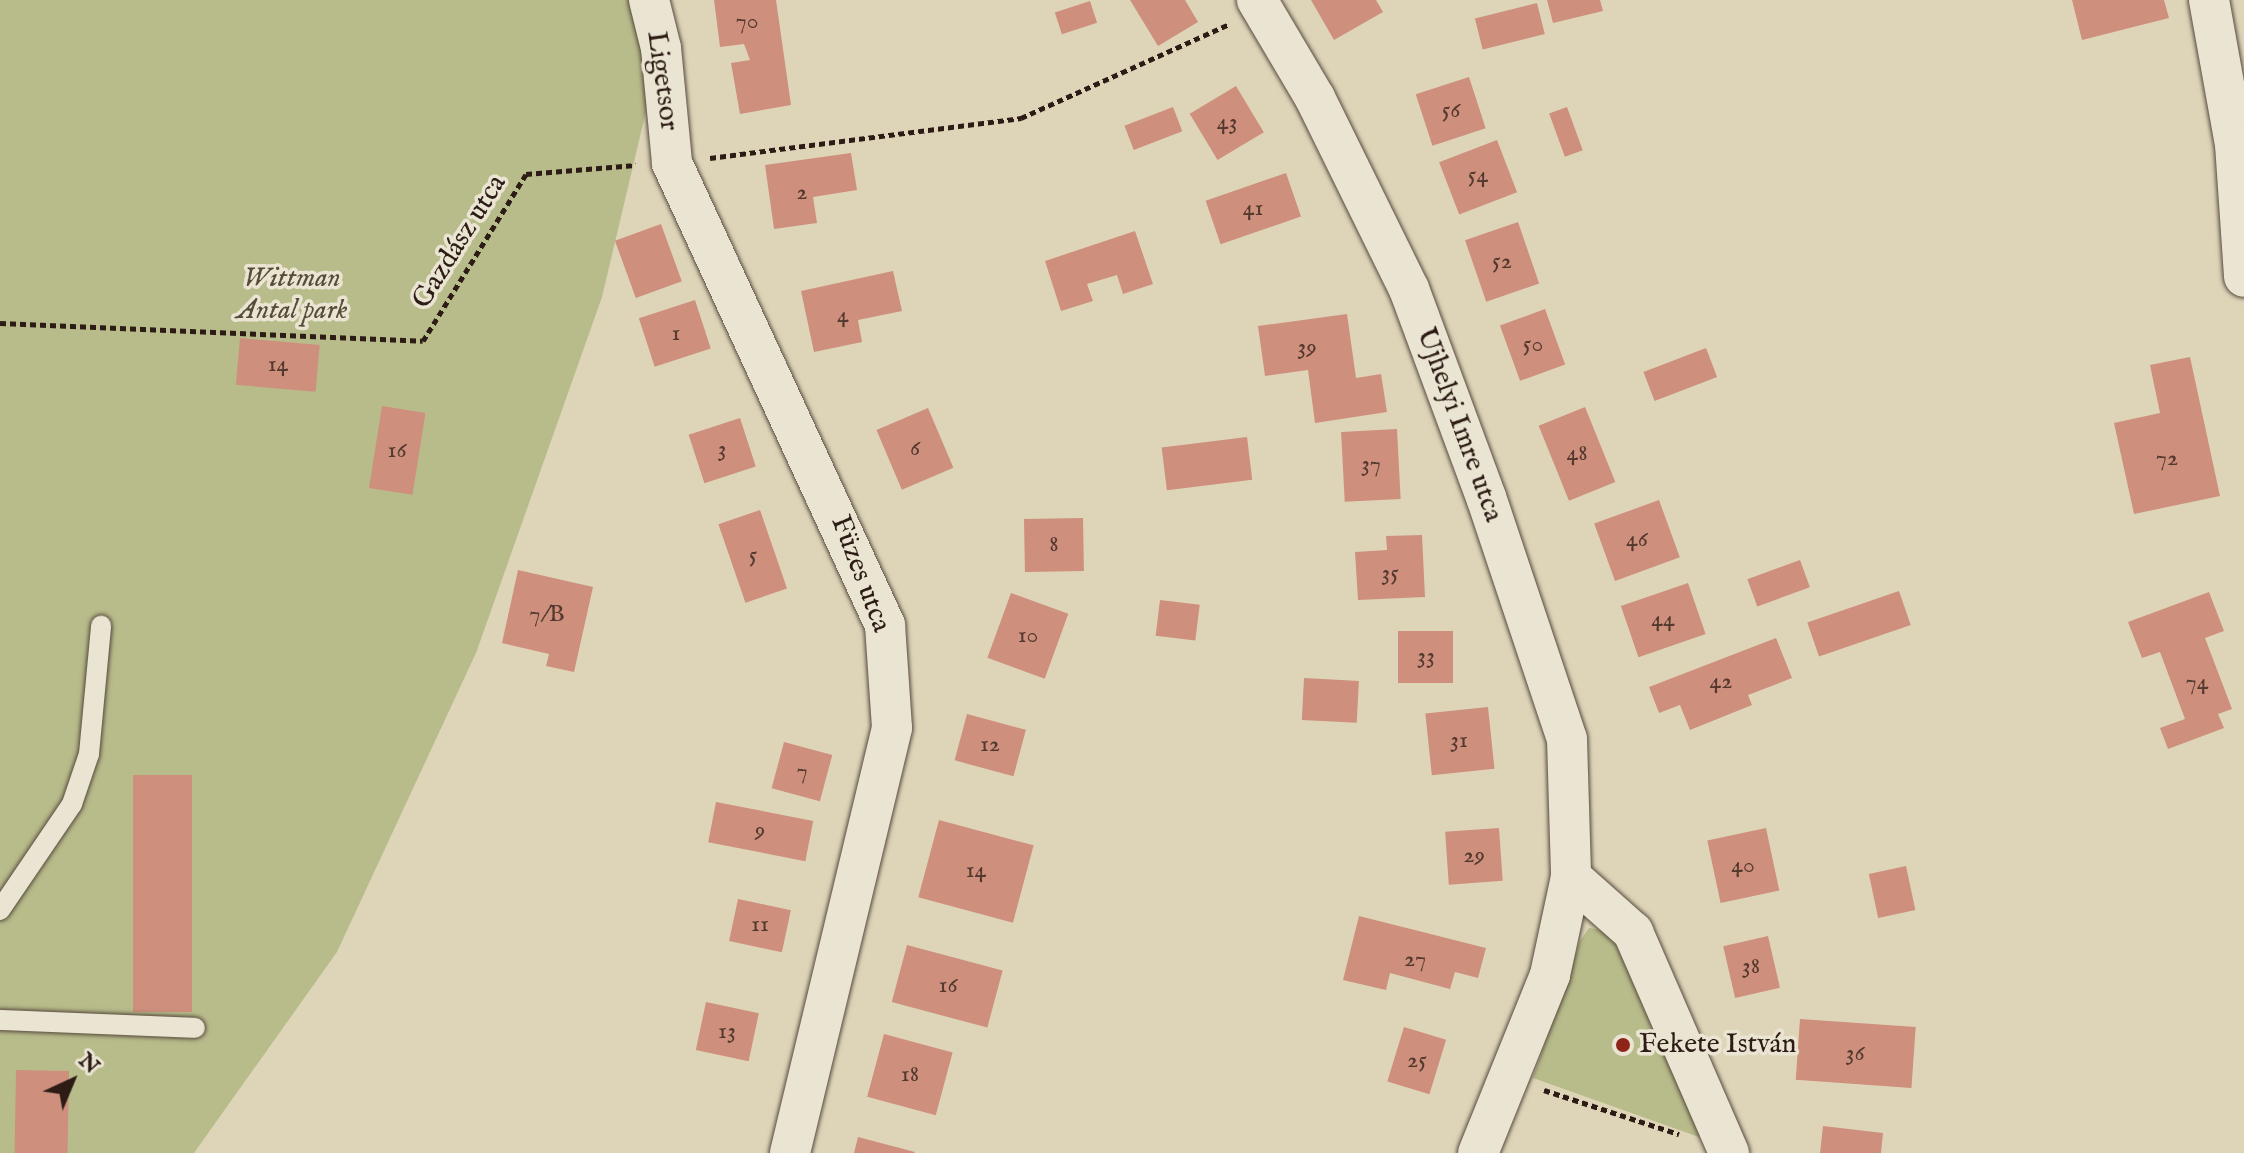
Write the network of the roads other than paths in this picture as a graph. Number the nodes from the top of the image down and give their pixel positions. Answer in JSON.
{"nodes":[{"id":1,"x":649,"y":0,"type":"edge"},
{"id":2,"x":2209,"y":0,"type":"edge"},
{"id":3,"x":1260,"y":4,"type":"edge"},
{"id":4,"x":672,"y":163,"type":"joint"},
{"id":5,"x":2244,"y":277,"type":"edge"},
{"id":6,"x":101,"y":626,"type":"dead end"},
{"id":7,"x":1571,"y":877,"type":"junction"},
{"id":8,"x":0,"y":910,"type":"edge"},
{"id":9,"x":0,"y":1020,"type":"edge"},
{"id":10,"x":195,"y":1028,"type":"dead end"},
{"id":11,"x":1728,"y":1151,"type":"edge"},
{"id":12,"x":790,"y":1153,"type":"edge"},
{"id":13,"x":1478,"y":1153,"type":"edge"}],
"edges":[{"from":1,"to":4,"type":"street","name":"Ligetsor"},
{"from":2,"to":5,"type":"street"},
{"from":3,"to":7,"type":"street","name":"Ujhelyi Imre utca"},
{"from":4,"to":12,"type":"street","name":"Füzes utca"},
{"from":6,"to":8,"type":"lane"},
{"from":7,"to":11,"type":"street"},
{"from":7,"to":13,"type":"street","name":"Ujhelyi Imre utca"},
{"from":9,"to":10,"type":"lane"}]}
